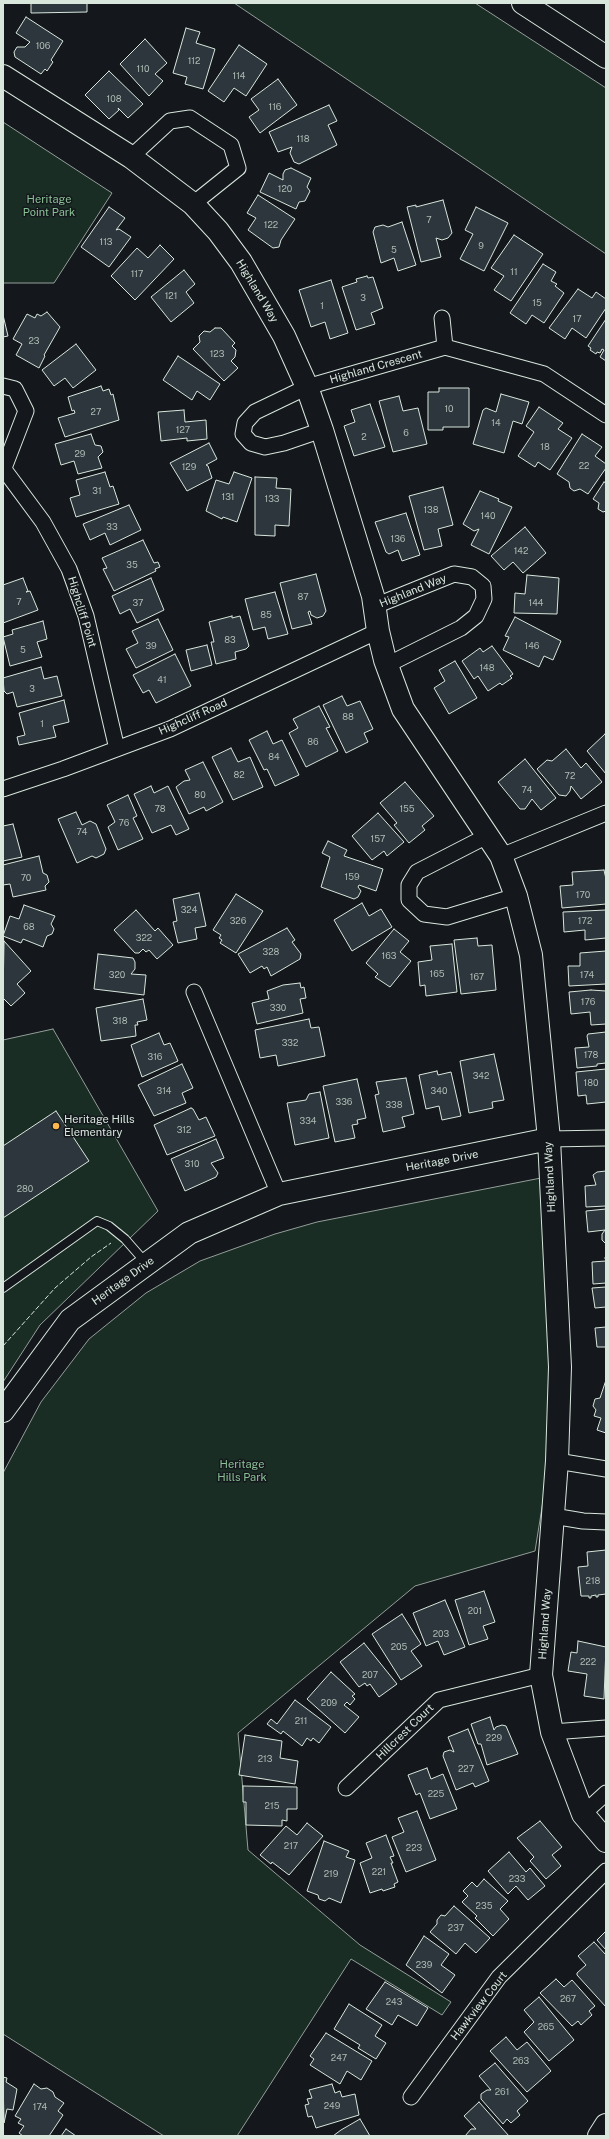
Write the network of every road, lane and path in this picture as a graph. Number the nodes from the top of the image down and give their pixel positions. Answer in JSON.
{"nodes":[{"id":1,"x":523,"y":3,"type":"edge"},
{"id":2,"x":606,"y":57,"type":"edge"},
{"id":3,"x":3,"y":76,"type":"edge"},
{"id":4,"x":131,"y":158,"type":"junction"},
{"id":5,"x":193,"y":204,"type":"junction"},
{"id":6,"x":442,"y":318,"type":"dead end"},
{"id":7,"x":445,"y":347,"type":"junction"},
{"id":8,"x":3,"y":386,"type":"edge"},
{"id":9,"x":307,"y":387,"type":"junction"},
{"id":10,"x":606,"y":415,"type":"edge"},
{"id":11,"x":322,"y":430,"type":"junction"},
{"id":12,"x":4,"y":468,"type":"edge"},
{"id":13,"x":374,"y":606,"type":"junction"},
{"id":14,"x":378,"y":632,"type":"junction"},
{"id":15,"x":387,"y":665,"type":"junction"},
{"id":16,"x":117,"y":749,"type":"junction"},
{"id":17,"x":3,"y":789,"type":"edge"},
{"id":18,"x":606,"y":814,"type":"edge"},
{"id":19,"x":487,"y":836,"type":"junction"},
{"id":20,"x":501,"y":856,"type":"junction"},
{"id":21,"x":516,"y":896,"type":"junction"},
{"id":22,"x":194,"y":992,"type":"dead end"},
{"id":23,"x":606,"y":1138,"type":"edge"},
{"id":24,"x":549,"y":1139,"type":"junction"},
{"id":25,"x":279,"y":1194,"type":"junction"},
{"id":26,"x":146,"y":1264,"type":"junction"},
{"id":27,"x":3,"y":1288,"type":"edge"},
{"id":28,"x":3,"y":1412,"type":"edge"},
{"id":29,"x":557,"y":1461,"type":"junction"},
{"id":30,"x":606,"y":1469,"type":"edge"},
{"id":31,"x":553,"y":1516,"type":"junction"},
{"id":32,"x":606,"y":1522,"type":"edge"},
{"id":33,"x":541,"y":1675,"type":"junction"},
{"id":34,"x":606,"y":1728,"type":"edge"},
{"id":35,"x":552,"y":1732,"type":"junction"},
{"id":36,"x":346,"y":1788,"type":"dead end"},
{"id":37,"x":606,"y":1793,"type":"edge"},
{"id":38,"x":583,"y":1814,"type":"junction"},
{"id":39,"x":606,"y":1841,"type":"edge"},
{"id":40,"x":606,"y":1871,"type":"edge"},
{"id":41,"x":410,"y":2097,"type":"dead end"},
{"id":42,"x":606,"y":2125,"type":"edge"},
{"id":43,"x":599,"y":2136,"type":"edge"}],
"edges":[{"from":1,"to":2,"type":"street"},
{"from":3,"to":4,"type":"street","name":"Highland Way"},
{"from":4,"to":5,"type":"street","name":"Highland Way"},
{"from":4,"to":5,"type":"street"},
{"from":5,"to":9,"type":"street","name":"Highland Way"},
{"from":6,"to":7,"type":"street"},
{"from":7,"to":9,"type":"street","name":"Highland Crescent"},
{"from":7,"to":10,"type":"street"},
{"from":8,"to":12,"type":"street","name":"Highcliff Point"},
{"from":9,"to":11,"type":"street","name":"Highland Way"},
{"from":9,"to":11,"type":"street"},
{"from":11,"to":13,"type":"street","name":"Highland Way"},
{"from":12,"to":16,"type":"street","name":"Highcliff Point"},
{"from":13,"to":14,"type":"street","name":"Highland Way"},
{"from":13,"to":15,"type":"street","name":"Highland Way"},
{"from":14,"to":15,"type":"street","name":"Highland Way"},
{"from":14,"to":16,"type":"street","name":"Highcliff Road"},
{"from":15,"to":19,"type":"street","name":"Highland Way"},
{"from":16,"to":17,"type":"street","name":"Highcliff Road"},
{"from":18,"to":20,"type":"street"},
{"from":19,"to":20,"type":"street","name":"Highland Way"},
{"from":19,"to":21,"type":"street"},
{"from":20,"to":21,"type":"street","name":"Highland Way"},
{"from":21,"to":24,"type":"street","name":"Highland Way"},
{"from":22,"to":25,"type":"street"},
{"from":23,"to":24,"type":"street","name":"Heritage Drive"},
{"from":24,"to":25,"type":"street","name":"Heritage Drive"},
{"from":24,"to":29,"type":"street","name":"Highland Way"},
{"from":25,"to":26,"type":"street","name":"Heritage Drive"},
{"from":26,"to":27,"type":"lane"},
{"from":26,"to":28,"type":"street","name":"Heritage Drive"},
{"from":29,"to":30,"type":"street"},
{"from":29,"to":31,"type":"street","name":"Highland Way"},
{"from":31,"to":32,"type":"street"},
{"from":31,"to":33,"type":"street","name":"Highland Way"},
{"from":33,"to":35,"type":"street","name":"Highland Way"},
{"from":33,"to":36,"type":"street","name":"Hillcrest Court"},
{"from":34,"to":35,"type":"street"},
{"from":35,"to":38,"type":"street","name":"Highland Way"},
{"from":37,"to":38,"type":"street"},
{"from":38,"to":39,"type":"street","name":"Highland Way"},
{"from":40,"to":41,"type":"street","name":"Hawkview Court"},
{"from":42,"to":43,"type":"street"}]}
